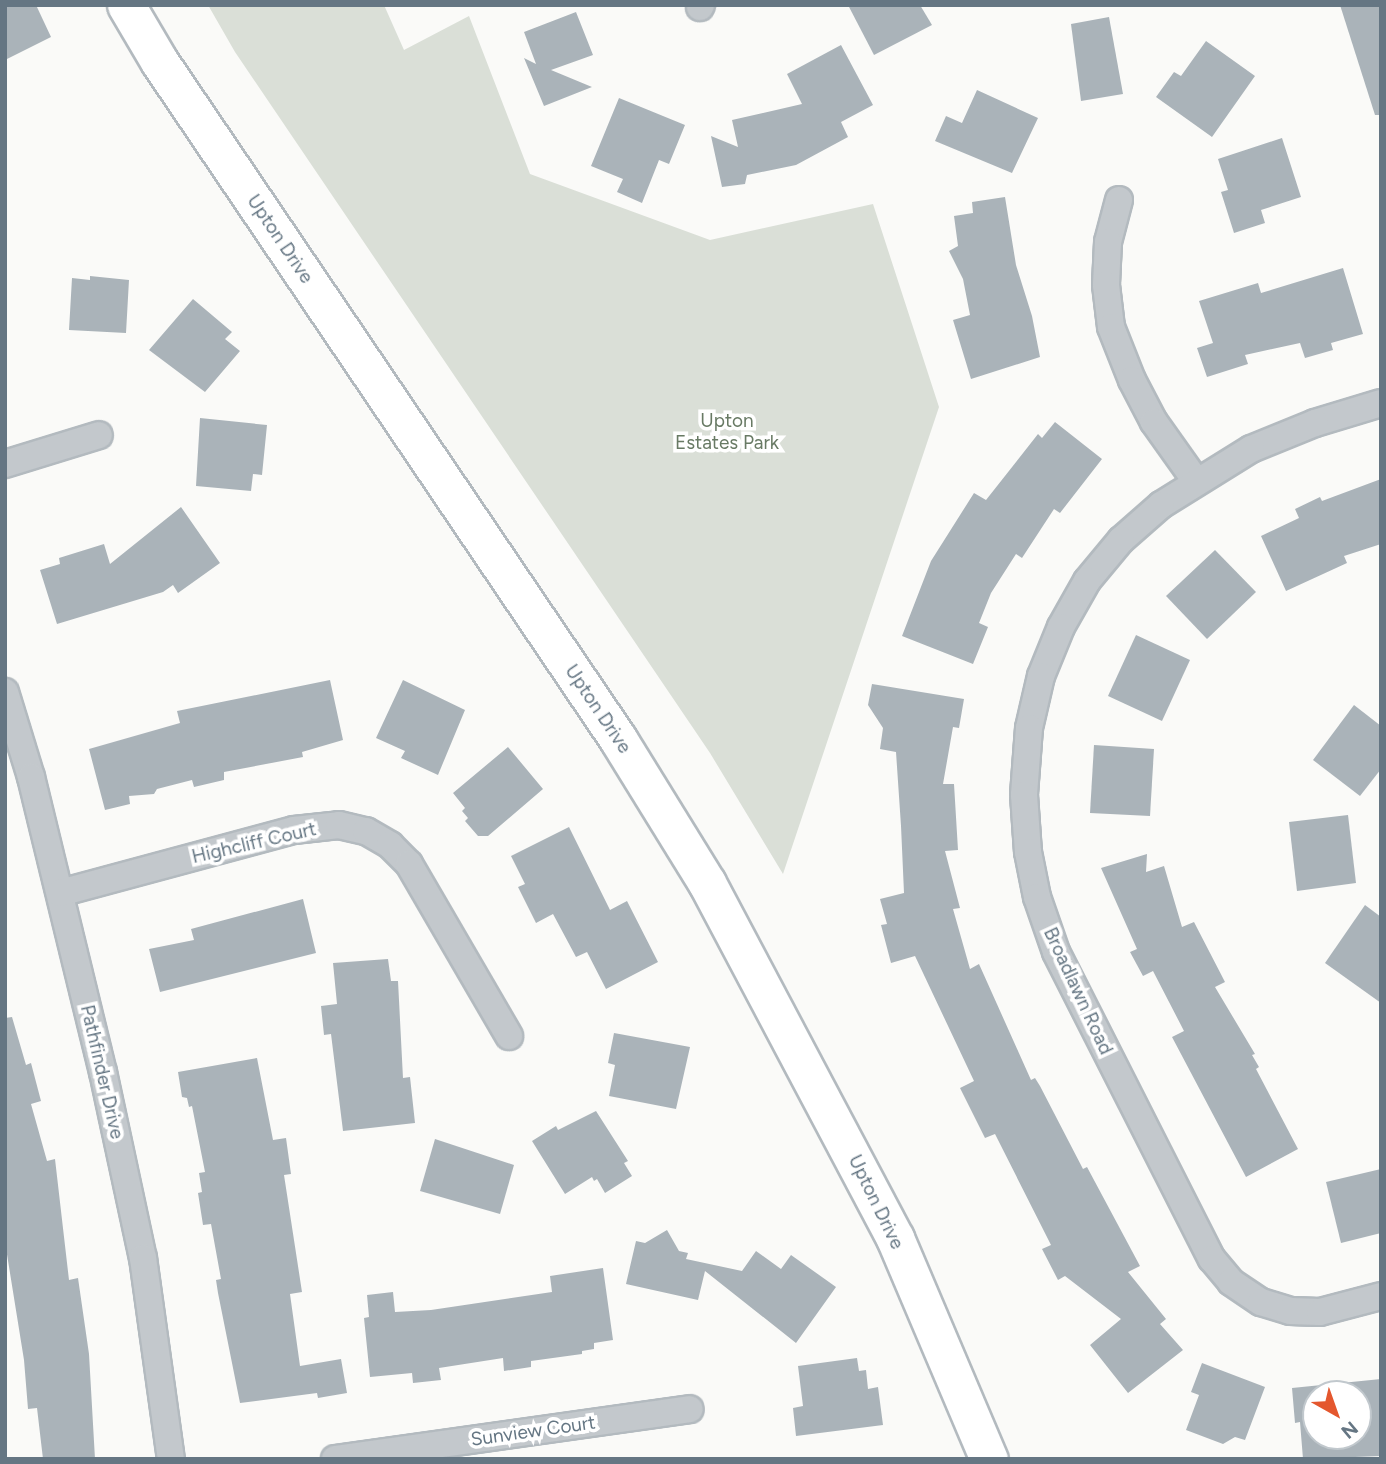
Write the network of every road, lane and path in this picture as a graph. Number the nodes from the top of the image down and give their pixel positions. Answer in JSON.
{"nodes":[{"id":1,"x":127,"y":5,"type":"edge"},
{"id":2,"x":1119,"y":200,"type":"dead end"},
{"id":3,"x":1381,"y":403,"type":"edge"},
{"id":4,"x":99,"y":435,"type":"dead end"},
{"id":5,"x":5,"y":464,"type":"edge"},
{"id":6,"x":1196,"y":481,"type":"junction"},
{"id":7,"x":5,"y":692,"type":"edge"},
{"id":8,"x":60,"y":893,"type":"junction"},
{"id":9,"x":509,"y":1036,"type":"dead end"},
{"id":10,"x":1381,"y":1296,"type":"edge"},
{"id":11,"x":689,"y":1409,"type":"dead end"},
{"id":12,"x":171,"y":1459,"type":"edge"},
{"id":13,"x":335,"y":1459,"type":"edge"},
{"id":14,"x":989,"y":1459,"type":"edge"}],
"edges":[{"from":1,"to":14,"type":"main road","name":"Upton Drive"},
{"from":2,"to":6,"type":"street"},
{"from":3,"to":6,"type":"street","name":"Broadlawn Road"},
{"from":4,"to":5,"type":"street"},
{"from":6,"to":10,"type":"street","name":"Broadlawn Road"},
{"from":7,"to":8,"type":"street","name":"Pathfinder Drive"},
{"from":8,"to":9,"type":"street","name":"Highcliff Court"},
{"from":8,"to":12,"type":"street","name":"Pathfinder Drive"},
{"from":11,"to":13,"type":"street","name":"Sunview Court"}]}
